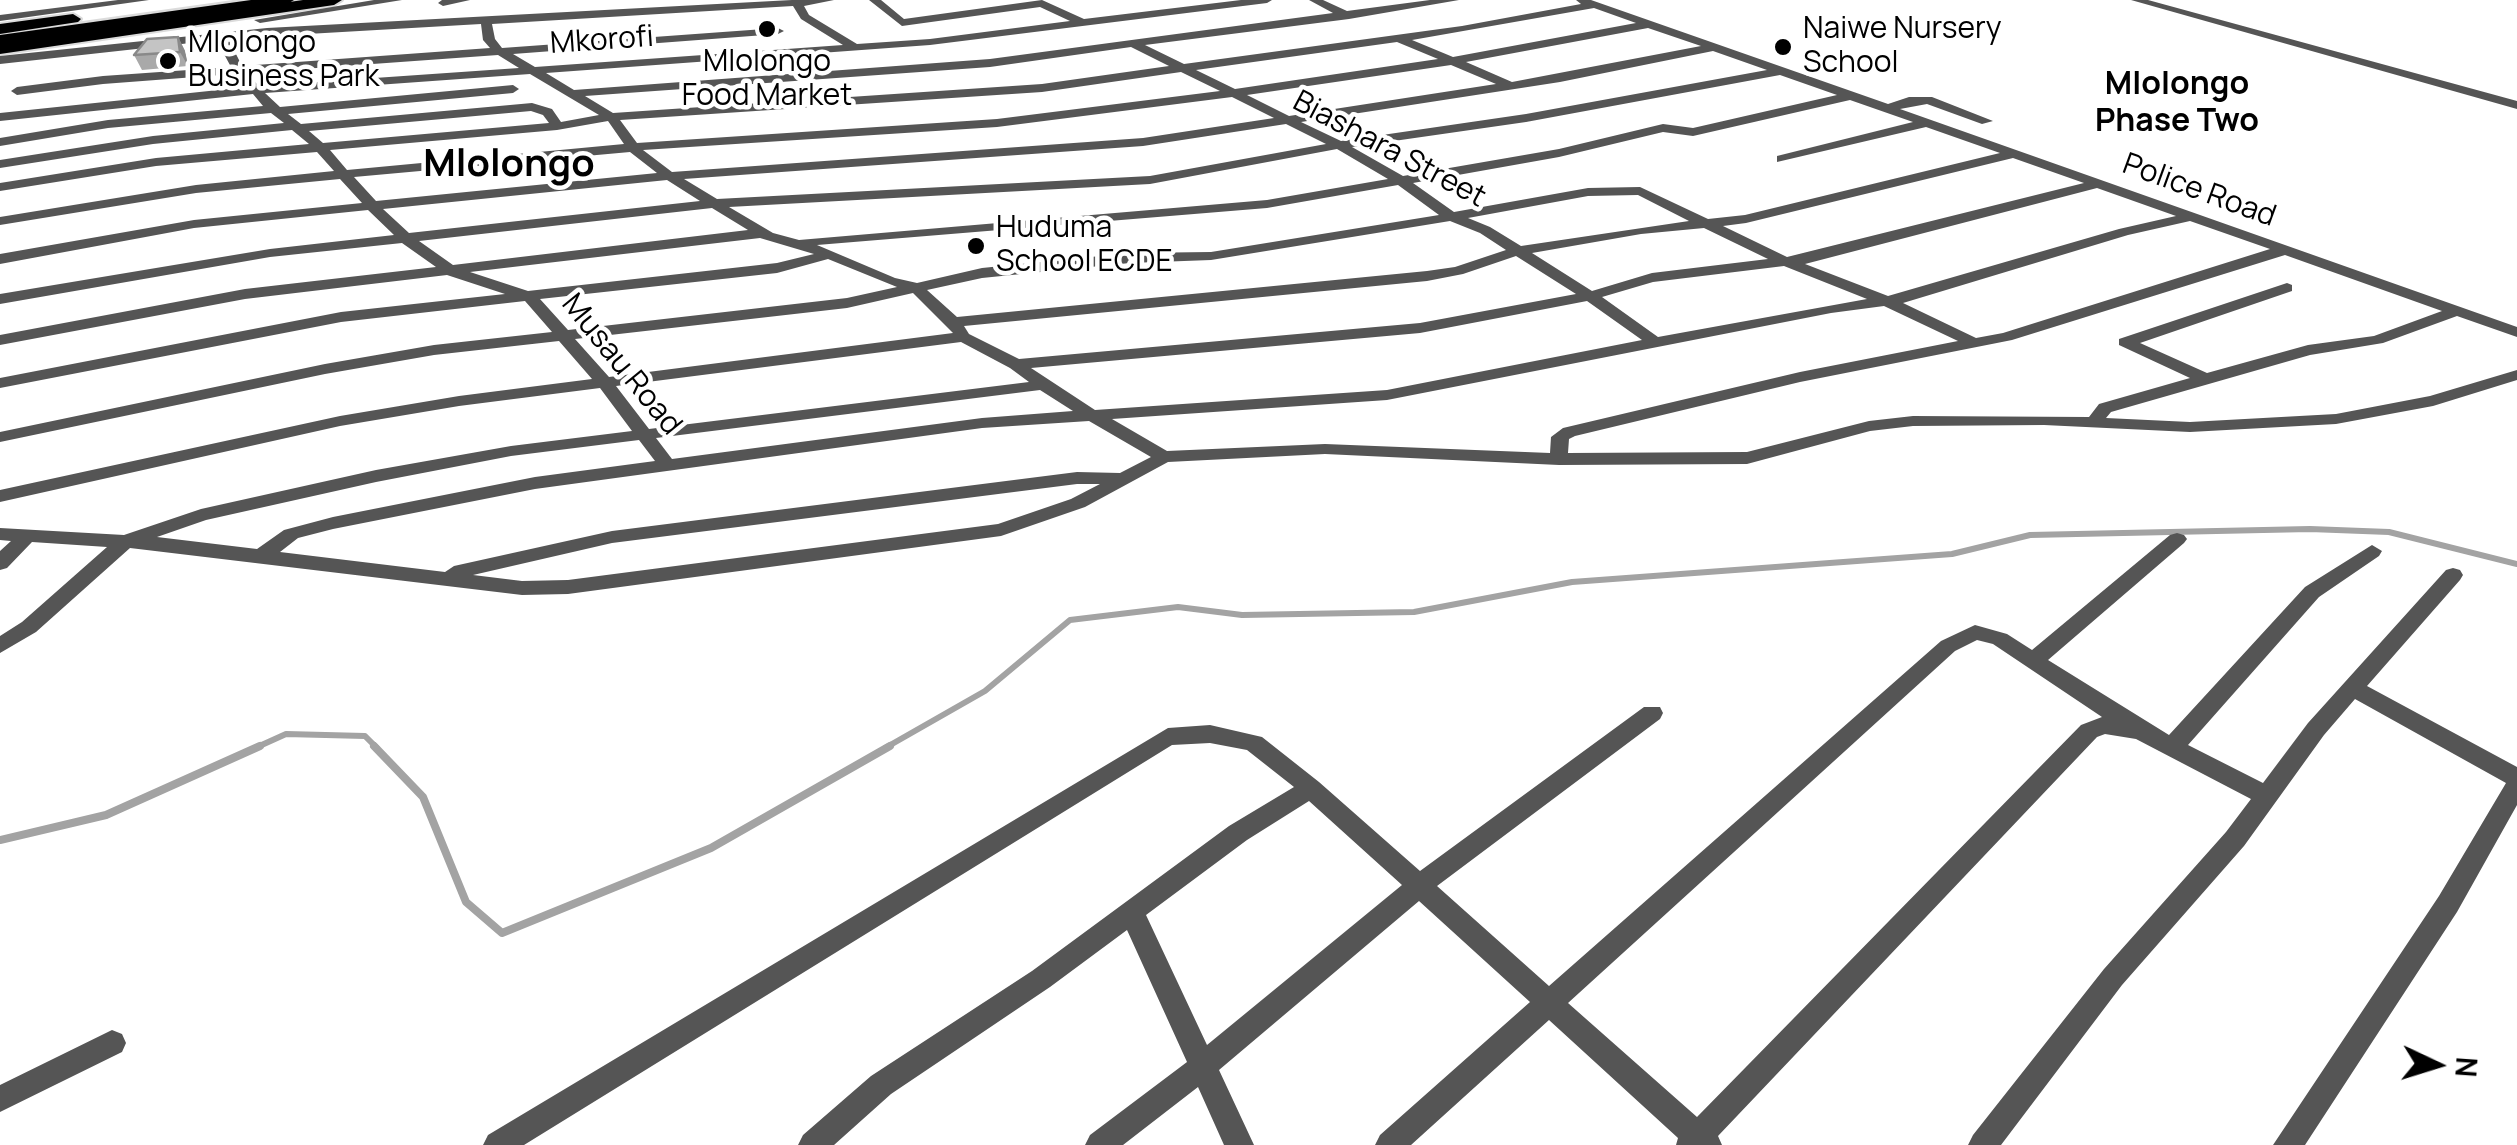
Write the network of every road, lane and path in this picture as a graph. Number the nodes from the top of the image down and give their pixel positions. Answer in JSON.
{"nodes":[{"id":1,"x":144,"y":0,"type":"edge"},
{"id":2,"x":208,"y":0,"type":"edge"},
{"id":3,"x":246,"y":0,"type":"edge"},
{"id":4,"x":286,"y":0,"type":"edge"},
{"id":5,"x":334,"y":0,"type":"edge"},
{"id":6,"x":397,"y":0,"type":"edge"},
{"id":7,"x":465,"y":0,"type":"edge"},
{"id":8,"x":829,"y":0,"type":"edge"},
{"id":9,"x":874,"y":0,"type":"edge"},
{"id":10,"x":1267,"y":0,"type":"edge"},
{"id":11,"x":1314,"y":0,"type":"edge"},
{"id":12,"x":1454,"y":0,"type":"edge"},
{"id":13,"x":2136,"y":0,"type":"edge"},
{"id":14,"x":443,"y":1,"type":"edge"},
{"id":15,"x":1036,"y":2,"type":"edge"},
{"id":16,"x":1587,"y":2,"type":"edge"},
{"id":17,"x":378,"y":3,"type":"junction"},
{"id":18,"x":797,"y":3,"type":"junction"},
{"id":19,"x":744,"y":4,"type":"edge"},
{"id":20,"x":761,"y":6,"type":"junction"},
{"id":21,"x":636,"y":14,"type":"junction"},
{"id":22,"x":1349,"y":16,"type":"junction"},
{"id":23,"x":0,"y":18,"type":"edge"},
{"id":24,"x":486,"y":21,"type":"junction"},
{"id":25,"x":437,"y":23,"type":"junction"},
{"id":26,"x":1082,"y":23,"type":"junction"},
{"id":27,"x":1365,"y":23,"type":"dead end"},
{"id":28,"x":1650,"y":24,"type":"junction"},
{"id":29,"x":378,"y":26,"type":"junction"},
{"id":30,"x":1380,"y":30,"type":"dead end"},
{"id":31,"x":778,"y":31,"type":"junction"},
{"id":32,"x":232,"y":34,"type":"junction"},
{"id":33,"x":0,"y":35,"type":"edge"},
{"id":34,"x":1396,"y":37,"type":"junction"},
{"id":35,"x":108,"y":40,"type":"junction"},
{"id":36,"x":659,"y":41,"type":"junction"},
{"id":37,"x":1132,"y":44,"type":"junction"},
{"id":38,"x":359,"y":45,"type":"junction"},
{"id":39,"x":1715,"y":47,"type":"junction"},
{"id":40,"x":0,"y":48,"type":"edge"},
{"id":41,"x":856,"y":48,"type":"junction"},
{"id":42,"x":498,"y":50,"type":"junction"},
{"id":43,"x":809,"y":52,"type":"junction"},
{"id":44,"x":0,"y":60,"type":"edge"},
{"id":45,"x":686,"y":60,"type":"junction"},
{"id":46,"x":1454,"y":61,"type":"junction"},
{"id":47,"x":1180,"y":68,"type":"junction"},
{"id":48,"x":238,"y":70,"type":"junction"},
{"id":49,"x":534,"y":70,"type":"junction"},
{"id":50,"x":1781,"y":71,"type":"junction"},
{"id":51,"x":898,"y":72,"type":"junction"},
{"id":52,"x":103,"y":80,"type":"junction"},
{"id":53,"x":386,"y":80,"type":"junction"},
{"id":54,"x":1510,"y":86,"type":"junction"},
{"id":55,"x":513,"y":89,"type":"dead end"},
{"id":56,"x":258,"y":90,"type":"junction"},
{"id":57,"x":18,"y":91,"type":"dead end"},
{"id":58,"x":576,"y":93,"type":"junction"},
{"id":59,"x":1228,"y":93,"type":"junction"},
{"id":60,"x":932,"y":95,"type":"junction"},
{"id":61,"x":1849,"y":96,"type":"junction"},
{"id":62,"x":413,"y":98,"type":"junction"},
{"id":63,"x":115,"y":103,"type":"junction"},
{"id":64,"x":2517,"y":105,"type":"edge"},
{"id":65,"x":1887,"y":109,"type":"junction"},
{"id":66,"x":276,"y":110,"type":"junction"},
{"id":67,"x":439,"y":116,"type":"junction"},
{"id":68,"x":611,"y":117,"type":"junction"},
{"id":69,"x":0,"y":118,"type":"edge"},
{"id":70,"x":1283,"y":120,"type":"junction"},
{"id":71,"x":1987,"y":120,"type":"dead end"},
{"id":72,"x":1926,"y":123,"type":"junction"},
{"id":73,"x":557,"y":126,"type":"junction"},
{"id":74,"x":298,"y":128,"type":"junction"},
{"id":75,"x":464,"y":134,"type":"junction"},
{"id":76,"x":0,"y":142,"type":"edge"},
{"id":77,"x":1338,"y":145,"type":"junction"},
{"id":78,"x":319,"y":146,"type":"junction"},
{"id":79,"x":632,"y":147,"type":"junction"},
{"id":80,"x":2013,"y":154,"type":"junction"},
{"id":81,"x":1782,"y":159,"type":"dead end"},
{"id":82,"x":0,"y":164,"type":"edge"},
{"id":83,"x":346,"y":174,"type":"junction"},
{"id":84,"x":669,"y":176,"type":"junction"},
{"id":85,"x":1400,"y":180,"type":"junction"},
{"id":86,"x":2096,"y":184,"type":"junction"},
{"id":87,"x":0,"y":188,"type":"edge"},
{"id":88,"x":716,"y":203,"type":"junction"},
{"id":89,"x":373,"y":208,"type":"junction"},
{"id":90,"x":1450,"y":216,"type":"junction"},
{"id":91,"x":2190,"y":217,"type":"junction"},
{"id":92,"x":0,"y":221,"type":"edge"},
{"id":93,"x":1708,"y":225,"type":"junction"},
{"id":94,"x":763,"y":233,"type":"junction"},
{"id":95,"x":407,"y":238,"type":"junction"},
{"id":96,"x":794,"y":244,"type":"junction"},
{"id":97,"x":1517,"y":250,"type":"junction"},
{"id":98,"x":2284,"y":250,"type":"junction"},
{"id":99,"x":830,"y":254,"type":"junction"},
{"id":100,"x":0,"y":260,"type":"edge"},
{"id":101,"x":1784,"y":262,"type":"junction"},
{"id":102,"x":451,"y":270,"type":"junction"},
{"id":103,"x":915,"y":287,"type":"junction"},
{"id":104,"x":2287,"y":288,"type":"dead end"},
{"id":105,"x":1590,"y":296,"type":"junction"},
{"id":106,"x":530,"y":297,"type":"junction"},
{"id":107,"x":0,"y":299,"type":"edge"},
{"id":108,"x":1887,"y":301,"type":"junction"},
{"id":109,"x":2458,"y":310,"type":"junction"},
{"id":110,"x":958,"y":330,"type":"junction"},
{"id":111,"x":2517,"y":332,"type":"edge"},
{"id":112,"x":563,"y":334,"type":"junction"},
{"id":113,"x":0,"y":340,"type":"edge"},
{"id":114,"x":1655,"y":342,"type":"junction"},
{"id":115,"x":1974,"y":343,"type":"junction"},
{"id":116,"x":1016,"y":364,"type":"junction"},
{"id":117,"x":2517,"y":375,"type":"edge"},
{"id":118,"x":2208,"y":380,"type":"junction"},
{"id":119,"x":0,"y":383,"type":"edge"},
{"id":120,"x":606,"y":384,"type":"junction"},
{"id":121,"x":1044,"y":384,"type":"junction"},
{"id":122,"x":1094,"y":415,"type":"junction"},
{"id":123,"x":2096,"y":424,"type":"junction"},
{"id":124,"x":642,"y":433,"type":"junction"},
{"id":125,"x":0,"y":436,"type":"edge"},
{"id":126,"x":1164,"y":457,"type":"junction"},
{"id":127,"x":1559,"y":459,"type":"junction"},
{"id":128,"x":666,"y":464,"type":"junction"},
{"id":129,"x":1120,"y":478,"type":"junction"},
{"id":130,"x":0,"y":496,"type":"edge"},
{"id":131,"x":0,"y":534,"type":"edge"},
{"id":132,"x":28,"y":536,"type":"junction"},
{"id":133,"x":2177,"y":539,"type":"dead end"},
{"id":134,"x":125,"y":542,"type":"junction"},
{"id":135,"x":2372,"y":552,"type":"dead end"},
{"id":136,"x":261,"y":556,"type":"junction"},
{"id":137,"x":0,"y":564,"type":"edge"},
{"id":138,"x":2454,"y":574,"type":"dead end"},
{"id":139,"x":438,"y":577,"type":"junction"},
{"id":140,"x":0,"y":646,"type":"edge"},
{"id":141,"x":2033,"y":661,"type":"junction"},
{"id":142,"x":2354,"y":689,"type":"junction"},
{"id":143,"x":1652,"y":713,"type":"dead end"},
{"id":144,"x":2141,"y":730,"type":"junction"},
{"id":145,"x":2172,"y":746,"type":"junction"},
{"id":146,"x":2517,"y":781,"type":"edge"},
{"id":147,"x":1311,"y":788,"type":"junction"},
{"id":148,"x":2267,"y":796,"type":"junction"},
{"id":149,"x":1419,"y":886,"type":"junction"},
{"id":150,"x":1132,"y":912,"type":"junction"},
{"id":151,"x":1551,"y":1004,"type":"junction"},
{"id":152,"x":112,"y":1043,"type":"dead end"},
{"id":153,"x":1204,"y":1065,"type":"junction"},
{"id":154,"x":0,"y":1099,"type":"edge"},
{"id":155,"x":1698,"y":1142,"type":"edge"},
{"id":156,"x":498,"y":1145,"type":"edge"},
{"id":157,"x":814,"y":1145,"type":"edge"},
{"id":158,"x":1100,"y":1145,"type":"edge"},
{"id":159,"x":1239,"y":1145,"type":"edge"},
{"id":160,"x":1390,"y":1145,"type":"edge"},
{"id":161,"x":1983,"y":1145,"type":"edge"},
{"id":162,"x":2288,"y":1145,"type":"edge"}],
"edges":[{"from":1,"to":23,"type":"street"},
{"from":2,"to":33,"type":"highway"},
{"from":3,"to":33,"type":"highway"},
{"from":4,"to":33,"type":"highway"},
{"from":5,"to":35,"type":"highway"},
{"from":6,"to":17,"type":"street"},
{"from":7,"to":14,"type":"street"},
{"from":8,"to":18,"type":"street"},
{"from":9,"to":15,"type":"street"},
{"from":10,"to":26,"type":"street","name":"Mkorofi"},
{"from":11,"to":22,"type":"street"},
{"from":12,"to":22,"type":"street"},
{"from":13,"to":64,"type":"street"},
{"from":14,"to":25,"type":"street"},
{"from":15,"to":26,"type":"street","name":"Biashara Street"},
{"from":16,"to":28,"type":"street","name":"Police Road"},
{"from":16,"to":34,"type":"street"},
{"from":17,"to":29,"type":"street"},
{"from":17,"to":35,"type":"street"},
{"from":18,"to":20,"type":"street"},
{"from":18,"to":41,"type":"street"},
{"from":19,"to":20,"type":"street"},
{"from":19,"to":21,"type":"street"},
{"from":20,"to":31,"type":"street"},
{"from":21,"to":24,"type":"street"},
{"from":21,"to":36,"type":"street"},
{"from":22,"to":27,"type":"street"},
{"from":22,"to":37,"type":"street"},
{"from":24,"to":25,"type":"street"},
{"from":24,"to":42,"type":"street"},
{"from":25,"to":29,"type":"street"},
{"from":26,"to":37,"type":"street","name":"Biashara Street"},
{"from":26,"to":41,"type":"street","name":"Mkorofi"},
{"from":28,"to":39,"type":"street","name":"Police Road"},
{"from":28,"to":46,"type":"street"},
{"from":29,"to":38,"type":"street"},
{"from":30,"to":34,"type":"street"},
{"from":31,"to":36,"type":"street"},
{"from":31,"to":43,"type":"street"},
{"from":32,"to":35,"type":"street"},
{"from":32,"to":38,"type":"street"},
{"from":32,"to":48,"type":"street"},
{"from":34,"to":46,"type":"street"},
{"from":34,"to":47,"type":"street"},
{"from":35,"to":40,"type":"highway"},
{"from":35,"to":44,"type":"street"},
{"from":35,"to":52,"type":"street"},
{"from":36,"to":42,"type":"street"},
{"from":36,"to":45,"type":"street"},
{"from":37,"to":47,"type":"street","name":"Biashara Street"},
{"from":37,"to":51,"type":"street"},
{"from":38,"to":42,"type":"street"},
{"from":38,"to":48,"type":"street"},
{"from":38,"to":53,"type":"street"},
{"from":39,"to":50,"type":"street","name":"Police Road"},
{"from":39,"to":54,"type":"street"},
{"from":41,"to":43,"type":"street","name":"Mkorofi"},
{"from":41,"to":51,"type":"street"},
{"from":42,"to":49,"type":"street"},
{"from":43,"to":45,"type":"street","name":"Mkorofi"},
{"from":45,"to":49,"type":"street","name":"Mkorofi"},
{"from":46,"to":54,"type":"street"},
{"from":46,"to":59,"type":"street"},
{"from":47,"to":59,"type":"street","name":"Biashara Street"},
{"from":47,"to":60,"type":"street"},
{"from":48,"to":52,"type":"street"},
{"from":48,"to":56,"type":"street","name":"Musau Road"},
{"from":49,"to":53,"type":"street","name":"Mkorofi"},
{"from":49,"to":58,"type":"street"},
{"from":50,"to":61,"type":"street","name":"Police Road"},
{"from":50,"to":77,"type":"street"},
{"from":51,"to":58,"type":"street"},
{"from":51,"to":60,"type":"street"},
{"from":52,"to":57,"type":"street"},
{"from":52,"to":63,"type":"street"},
{"from":53,"to":56,"type":"street","name":"Mkorofi"},
{"from":53,"to":62,"type":"street"},
{"from":54,"to":70,"type":"street"},
{"from":55,"to":62,"type":"street"},
{"from":56,"to":63,"type":"street","name":"Mkorofi"},
{"from":56,"to":66,"type":"street","name":"Musau Road"},
{"from":58,"to":68,"type":"street"},
{"from":59,"to":70,"type":"street","name":"Biashara Street"},
{"from":59,"to":79,"type":"street"},
{"from":60,"to":68,"type":"street"},
{"from":61,"to":65,"type":"street","name":"Police Road"},
{"from":61,"to":85,"type":"street"},
{"from":62,"to":66,"type":"street"},
{"from":62,"to":67,"type":"street"},
{"from":63,"to":69,"type":"street","name":"Mkorofi"},
{"from":65,"to":71,"type":"street"},
{"from":65,"to":72,"type":"street","name":"Police Road"},
{"from":66,"to":74,"type":"street","name":"Musau Road"},
{"from":66,"to":76,"type":"street"},
{"from":67,"to":73,"type":"street"},
{"from":67,"to":74,"type":"street"},
{"from":67,"to":75,"type":"street"},
{"from":68,"to":73,"type":"street"},
{"from":68,"to":79,"type":"street"},
{"from":70,"to":77,"type":"street","name":"Biashara Street"},
{"from":70,"to":84,"type":"street"},
{"from":72,"to":80,"type":"street","name":"Police Road"},
{"from":72,"to":81,"type":"street"},
{"from":73,"to":75,"type":"street"},
{"from":74,"to":78,"type":"street","name":"Musau Road"},
{"from":74,"to":82,"type":"street"},
{"from":75,"to":78,"type":"street"},
{"from":77,"to":85,"type":"street","name":"Biashara Street"},
{"from":77,"to":88,"type":"street"},
{"from":78,"to":83,"type":"street","name":"Musau Road"},
{"from":78,"to":87,"type":"street"},
{"from":79,"to":83,"type":"street"},
{"from":79,"to":84,"type":"street"},
{"from":80,"to":86,"type":"street","name":"Police Road"},
{"from":80,"to":93,"type":"street"},
{"from":83,"to":89,"type":"street","name":"Musau Road"},
{"from":83,"to":92,"type":"street"},
{"from":84,"to":88,"type":"street"},
{"from":84,"to":89,"type":"street"},
{"from":85,"to":90,"type":"street","name":"Biashara Street"},
{"from":85,"to":96,"type":"street"},
{"from":86,"to":91,"type":"street","name":"Police Road"},
{"from":86,"to":101,"type":"street"},
{"from":88,"to":94,"type":"street"},
{"from":88,"to":95,"type":"street"},
{"from":89,"to":95,"type":"street","name":"Musau Road"},
{"from":89,"to":100,"type":"street"},
{"from":90,"to":93,"type":"street"},
{"from":90,"to":97,"type":"street","name":"Biashara Street"},
{"from":90,"to":103,"type":"street"},
{"from":91,"to":98,"type":"street","name":"Police Road"},
{"from":91,"to":108,"type":"street","name":"Musau Road"},
{"from":93,"to":97,"type":"street"},
{"from":93,"to":101,"type":"street"},
{"from":94,"to":96,"type":"street"},
{"from":94,"to":102,"type":"street"},
{"from":95,"to":102,"type":"street","name":"Musau Road"},
{"from":95,"to":107,"type":"street"},
{"from":96,"to":99,"type":"street"},
{"from":97,"to":105,"type":"street","name":"Biashara Street"},
{"from":97,"to":110,"type":"street"},
{"from":98,"to":109,"type":"street","name":"Police Road"},
{"from":98,"to":115,"type":"street"},
{"from":99,"to":103,"type":"street"},
{"from":99,"to":106,"type":"street"},
{"from":101,"to":105,"type":"street"},
{"from":101,"to":108,"type":"street"},
{"from":102,"to":106,"type":"street","name":"Musau Road"},
{"from":102,"to":113,"type":"street"},
{"from":103,"to":110,"type":"street"},
{"from":103,"to":112,"type":"street"},
{"from":104,"to":118,"type":"street"},
{"from":105,"to":114,"type":"street","name":"Biashara Street"},
{"from":105,"to":116,"type":"street"},
{"from":106,"to":112,"type":"street","name":"Musau Road"},
{"from":106,"to":119,"type":"street"},
{"from":108,"to":114,"type":"street","name":"Musau Road"},
{"from":108,"to":115,"type":"street"},
{"from":109,"to":111,"type":"street","name":"Police Road"},
{"from":109,"to":118,"type":"street"},
{"from":110,"to":116,"type":"street"},
{"from":110,"to":120,"type":"street"},
{"from":112,"to":120,"type":"street","name":"Musau Road"},
{"from":112,"to":125,"type":"street"},
{"from":114,"to":122,"type":"street","name":"Musau Road"},
{"from":115,"to":127,"type":"street"},
{"from":116,"to":121,"type":"street"},
{"from":117,"to":123,"type":"street"},
{"from":118,"to":123,"type":"street"},
{"from":120,"to":124,"type":"street","name":"Musau Road"},
{"from":120,"to":130,"type":"street"},
{"from":121,"to":122,"type":"street"},
{"from":121,"to":124,"type":"street"},
{"from":122,"to":126,"type":"street"},
{"from":122,"to":128,"type":"street","name":"Musau Road"},
{"from":123,"to":127,"type":"street"},
{"from":124,"to":128,"type":"street","name":"Musau Road"},
{"from":124,"to":134,"type":"street"},
{"from":126,"to":127,"type":"street"},
{"from":126,"to":129,"type":"street"},
{"from":128,"to":136,"type":"street","name":"Musau Road"},
{"from":129,"to":139,"type":"street"},
{"from":129,"to":139,"type":"street"},
{"from":131,"to":132,"type":"street"},
{"from":132,"to":134,"type":"street"},
{"from":132,"to":137,"type":"street"},
{"from":133,"to":141,"type":"street"},
{"from":134,"to":136,"type":"street"},
{"from":134,"to":140,"type":"street"},
{"from":135,"to":145,"type":"street"},
{"from":136,"to":139,"type":"street"},
{"from":138,"to":142,"type":"street"},
{"from":141,"to":144,"type":"street"},
{"from":141,"to":151,"type":"street"},
{"from":142,"to":146,"type":"street"},
{"from":142,"to":148,"type":"street"},
{"from":143,"to":149,"type":"street"},
{"from":144,"to":145,"type":"street"},
{"from":144,"to":155,"type":"street"},
{"from":145,"to":148,"type":"street"},
{"from":146,"to":162,"type":"street"},
{"from":147,"to":149,"type":"street"},
{"from":147,"to":150,"type":"street"},
{"from":147,"to":156,"type":"street"},
{"from":148,"to":161,"type":"street"},
{"from":149,"to":151,"type":"street"},
{"from":149,"to":153,"type":"street"},
{"from":150,"to":153,"type":"street"},
{"from":150,"to":157,"type":"street"},
{"from":151,"to":155,"type":"street"},
{"from":151,"to":160,"type":"street"},
{"from":152,"to":154,"type":"street"},
{"from":153,"to":158,"type":"street"},
{"from":153,"to":159,"type":"street"}]}
